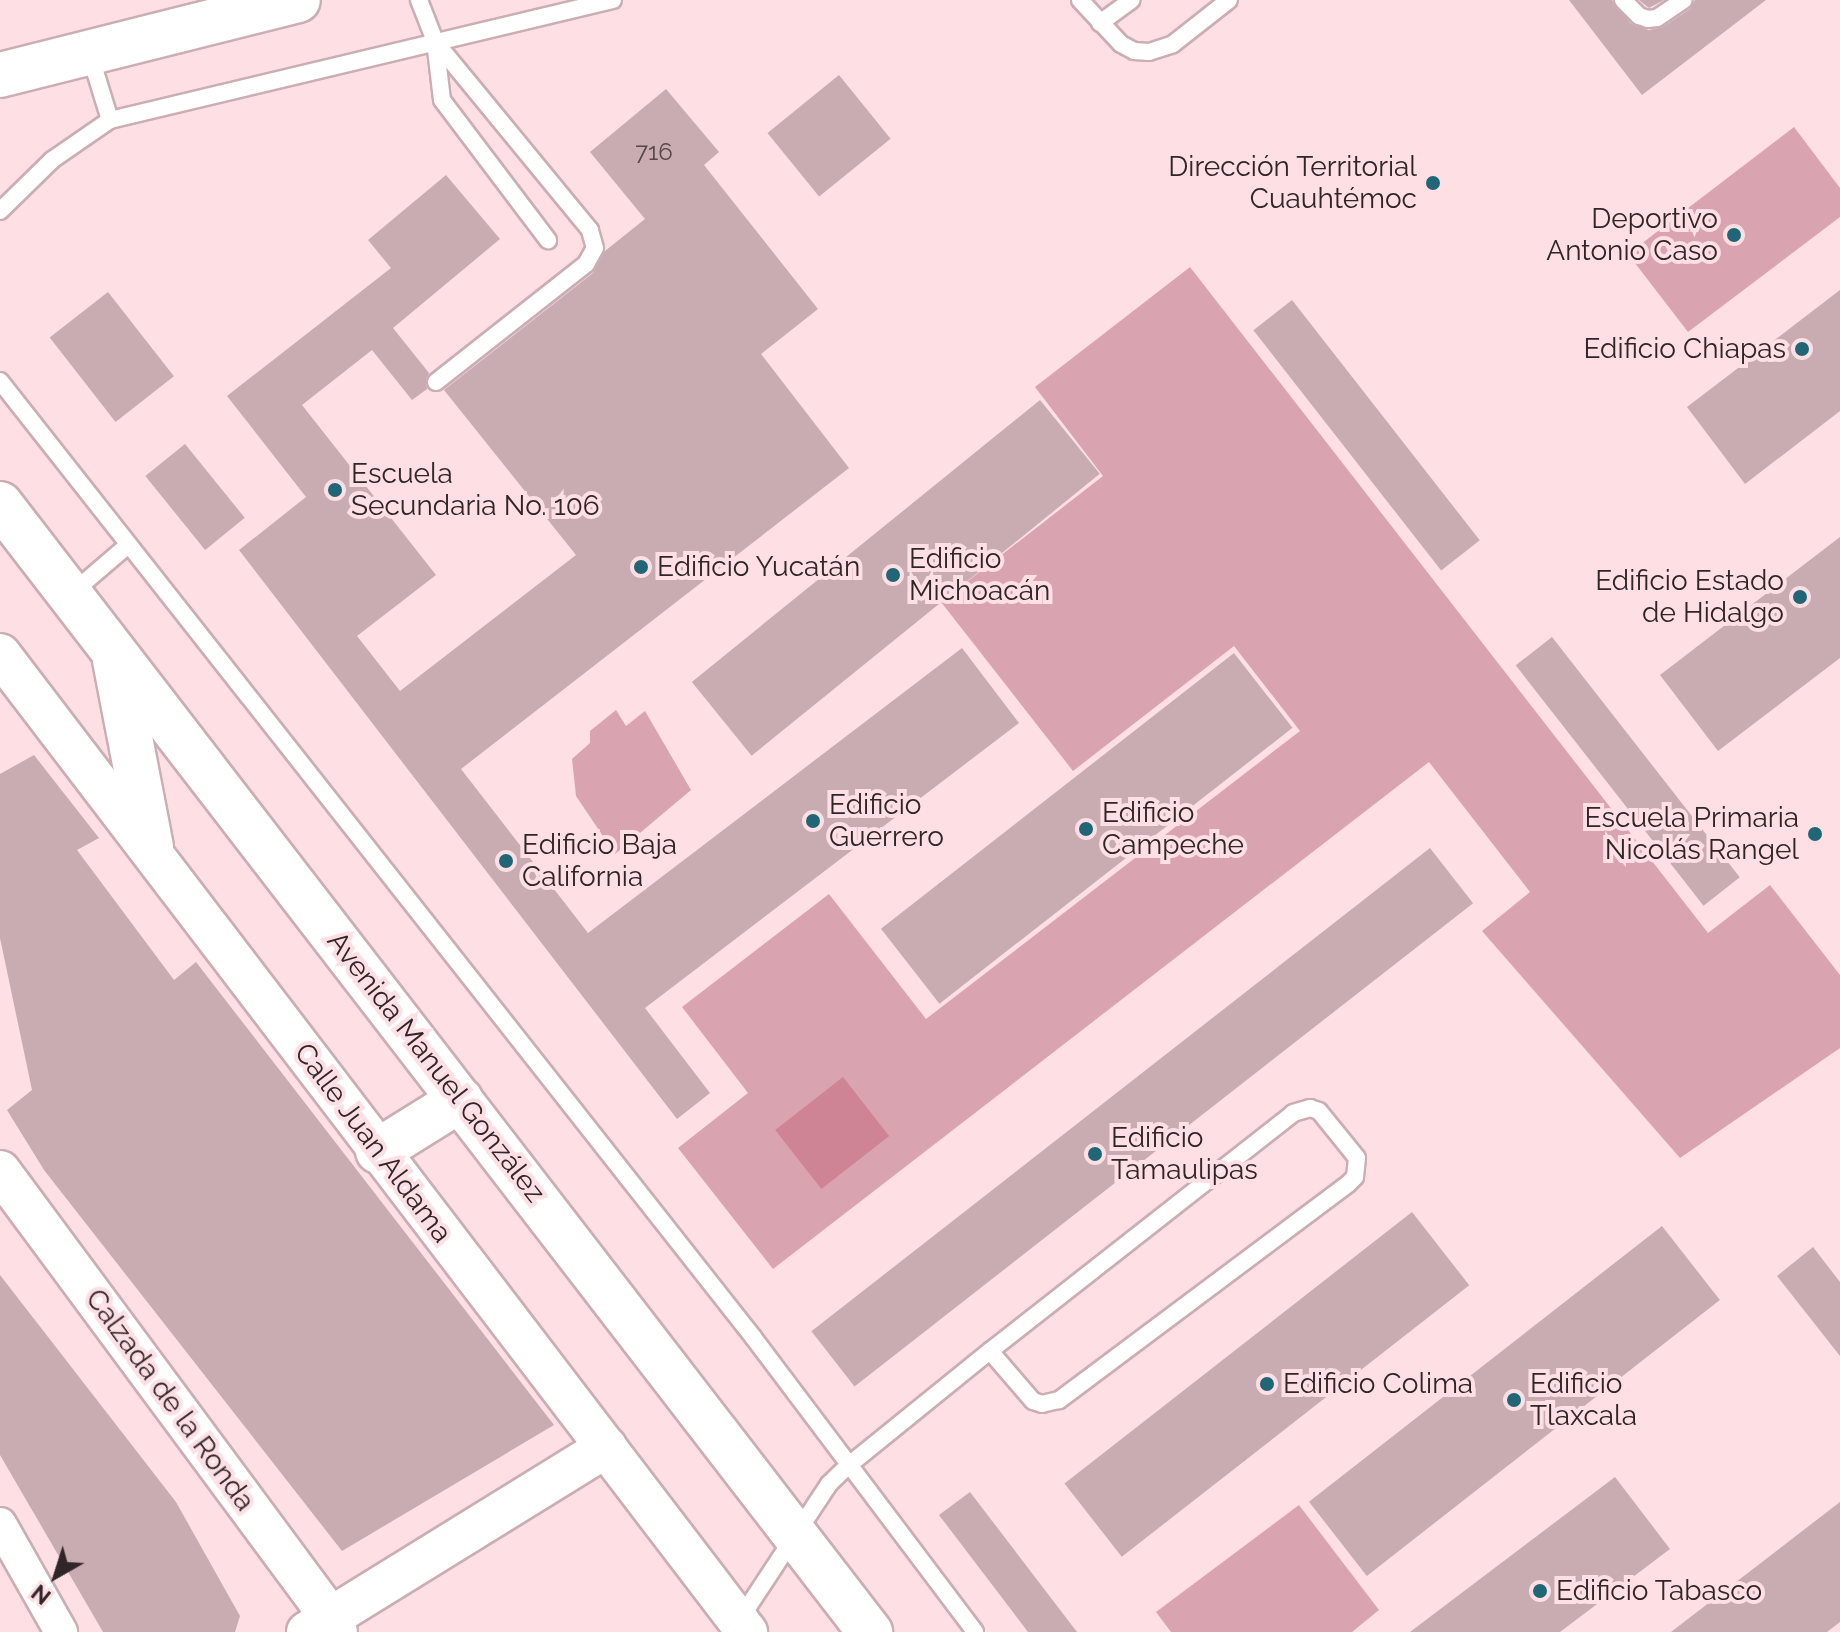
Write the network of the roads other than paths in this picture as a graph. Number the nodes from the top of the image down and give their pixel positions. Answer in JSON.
{"nodes":[{"id":1,"x":298,"y":0,"type":"edge"},
{"id":2,"x":419,"y":0,"type":"edge"},
{"id":3,"x":613,"y":0,"type":"edge"},
{"id":4,"x":1080,"y":0,"type":"edge"},
{"id":5,"x":1132,"y":0,"type":"edge"},
{"id":6,"x":1229,"y":0,"type":"edge"},
{"id":7,"x":1623,"y":0,"type":"edge"},
{"id":8,"x":1684,"y":0,"type":"edge"},
{"id":9,"x":1100,"y":23,"type":"junction"},
{"id":10,"x":435,"y":41,"type":"junction"},
{"id":11,"x":90,"y":55,"type":"junction"},
{"id":12,"x":0,"y":75,"type":"edge"},
{"id":13,"x":110,"y":120,"type":"junction"},
{"id":14,"x":0,"y":211,"type":"edge"},
{"id":15,"x":548,"y":240,"type":"dead end"},
{"id":16,"x":0,"y":381,"type":"edge"},
{"id":17,"x":436,"y":382,"type":"dead end"},
{"id":18,"x":0,"y":504,"type":"edge"},
{"id":19,"x":128,"y":545,"type":"junction"},
{"id":20,"x":72,"y":593,"type":"junction"},
{"id":21,"x":113,"y":650,"type":"junction"},
{"id":22,"x":0,"y":654,"type":"edge"},
{"id":23,"x":151,"y":847,"type":"junction"},
{"id":24,"x":460,"y":1100,"type":"junction"},
{"id":25,"x":378,"y":1151,"type":"junction"},
{"id":26,"x":0,"y":1171,"type":"edge"},
{"id":27,"x":990,"y":1351,"type":"junction"},
{"id":28,"x":606,"y":1447,"type":"junction"},
{"id":29,"x":849,"y":1465,"type":"junction"},
{"id":30,"x":0,"y":1524,"type":"edge"},
{"id":31,"x":795,"y":1535,"type":"junction"},
{"id":32,"x":325,"y":1627,"type":"edge"},
{"id":33,"x":742,"y":1628,"type":"edge"},
{"id":34,"x":61,"y":1632,"type":"edge"},
{"id":35,"x":870,"y":1632,"type":"edge"},
{"id":36,"x":975,"y":1632,"type":"edge"}],
"edges":[{"from":1,"to":11,"type":"main road"},
{"from":2,"to":10,"type":"lane"},
{"from":3,"to":10,"type":"lane"},
{"from":4,"to":9,"type":"lane"},
{"from":5,"to":9,"type":"lane"},
{"from":6,"to":9,"type":"lane"},
{"from":7,"to":8,"type":"lane"},
{"from":10,"to":13,"type":"lane"},
{"from":10,"to":15,"type":"lane"},
{"from":10,"to":17,"type":"lane"},
{"from":11,"to":12,"type":"main road"},
{"from":11,"to":13,"type":"lane"},
{"from":13,"to":14,"type":"lane"},
{"from":16,"to":19,"type":"lane"},
{"from":18,"to":20,"type":"main road","name":"Avenida Manuel González"},
{"from":19,"to":20,"type":"lane"},
{"from":19,"to":29,"type":"lane"},
{"from":20,"to":21,"type":"main road","name":"Avenida Manuel González"},
{"from":21,"to":23,"type":"main road"},
{"from":21,"to":24,"type":"main road","name":"Avenida Manuel González"},
{"from":22,"to":23,"type":"street","name":"Calle Juan Aldama"},
{"from":23,"to":25,"type":"street","name":"Calle Juan Aldama"},
{"from":24,"to":25,"type":"main road"},
{"from":24,"to":31,"type":"main road","name":"Avenida Manuel González"},
{"from":25,"to":28,"type":"street","name":"Calle Juan Aldama"},
{"from":26,"to":32,"type":"street","name":"Calzada de la Ronda"},
{"from":27,"to":27,"type":"lane"},
{"from":27,"to":29,"type":"lane"},
{"from":28,"to":32,"type":"street"},
{"from":28,"to":33,"type":"street","name":"Calle Juan Aldama"},
{"from":29,"to":31,"type":"lane"},
{"from":29,"to":36,"type":"lane"},
{"from":30,"to":34,"type":"street"},
{"from":31,"to":33,"type":"lane"},
{"from":31,"to":35,"type":"main road","name":"Avenida Manuel González"}]}
